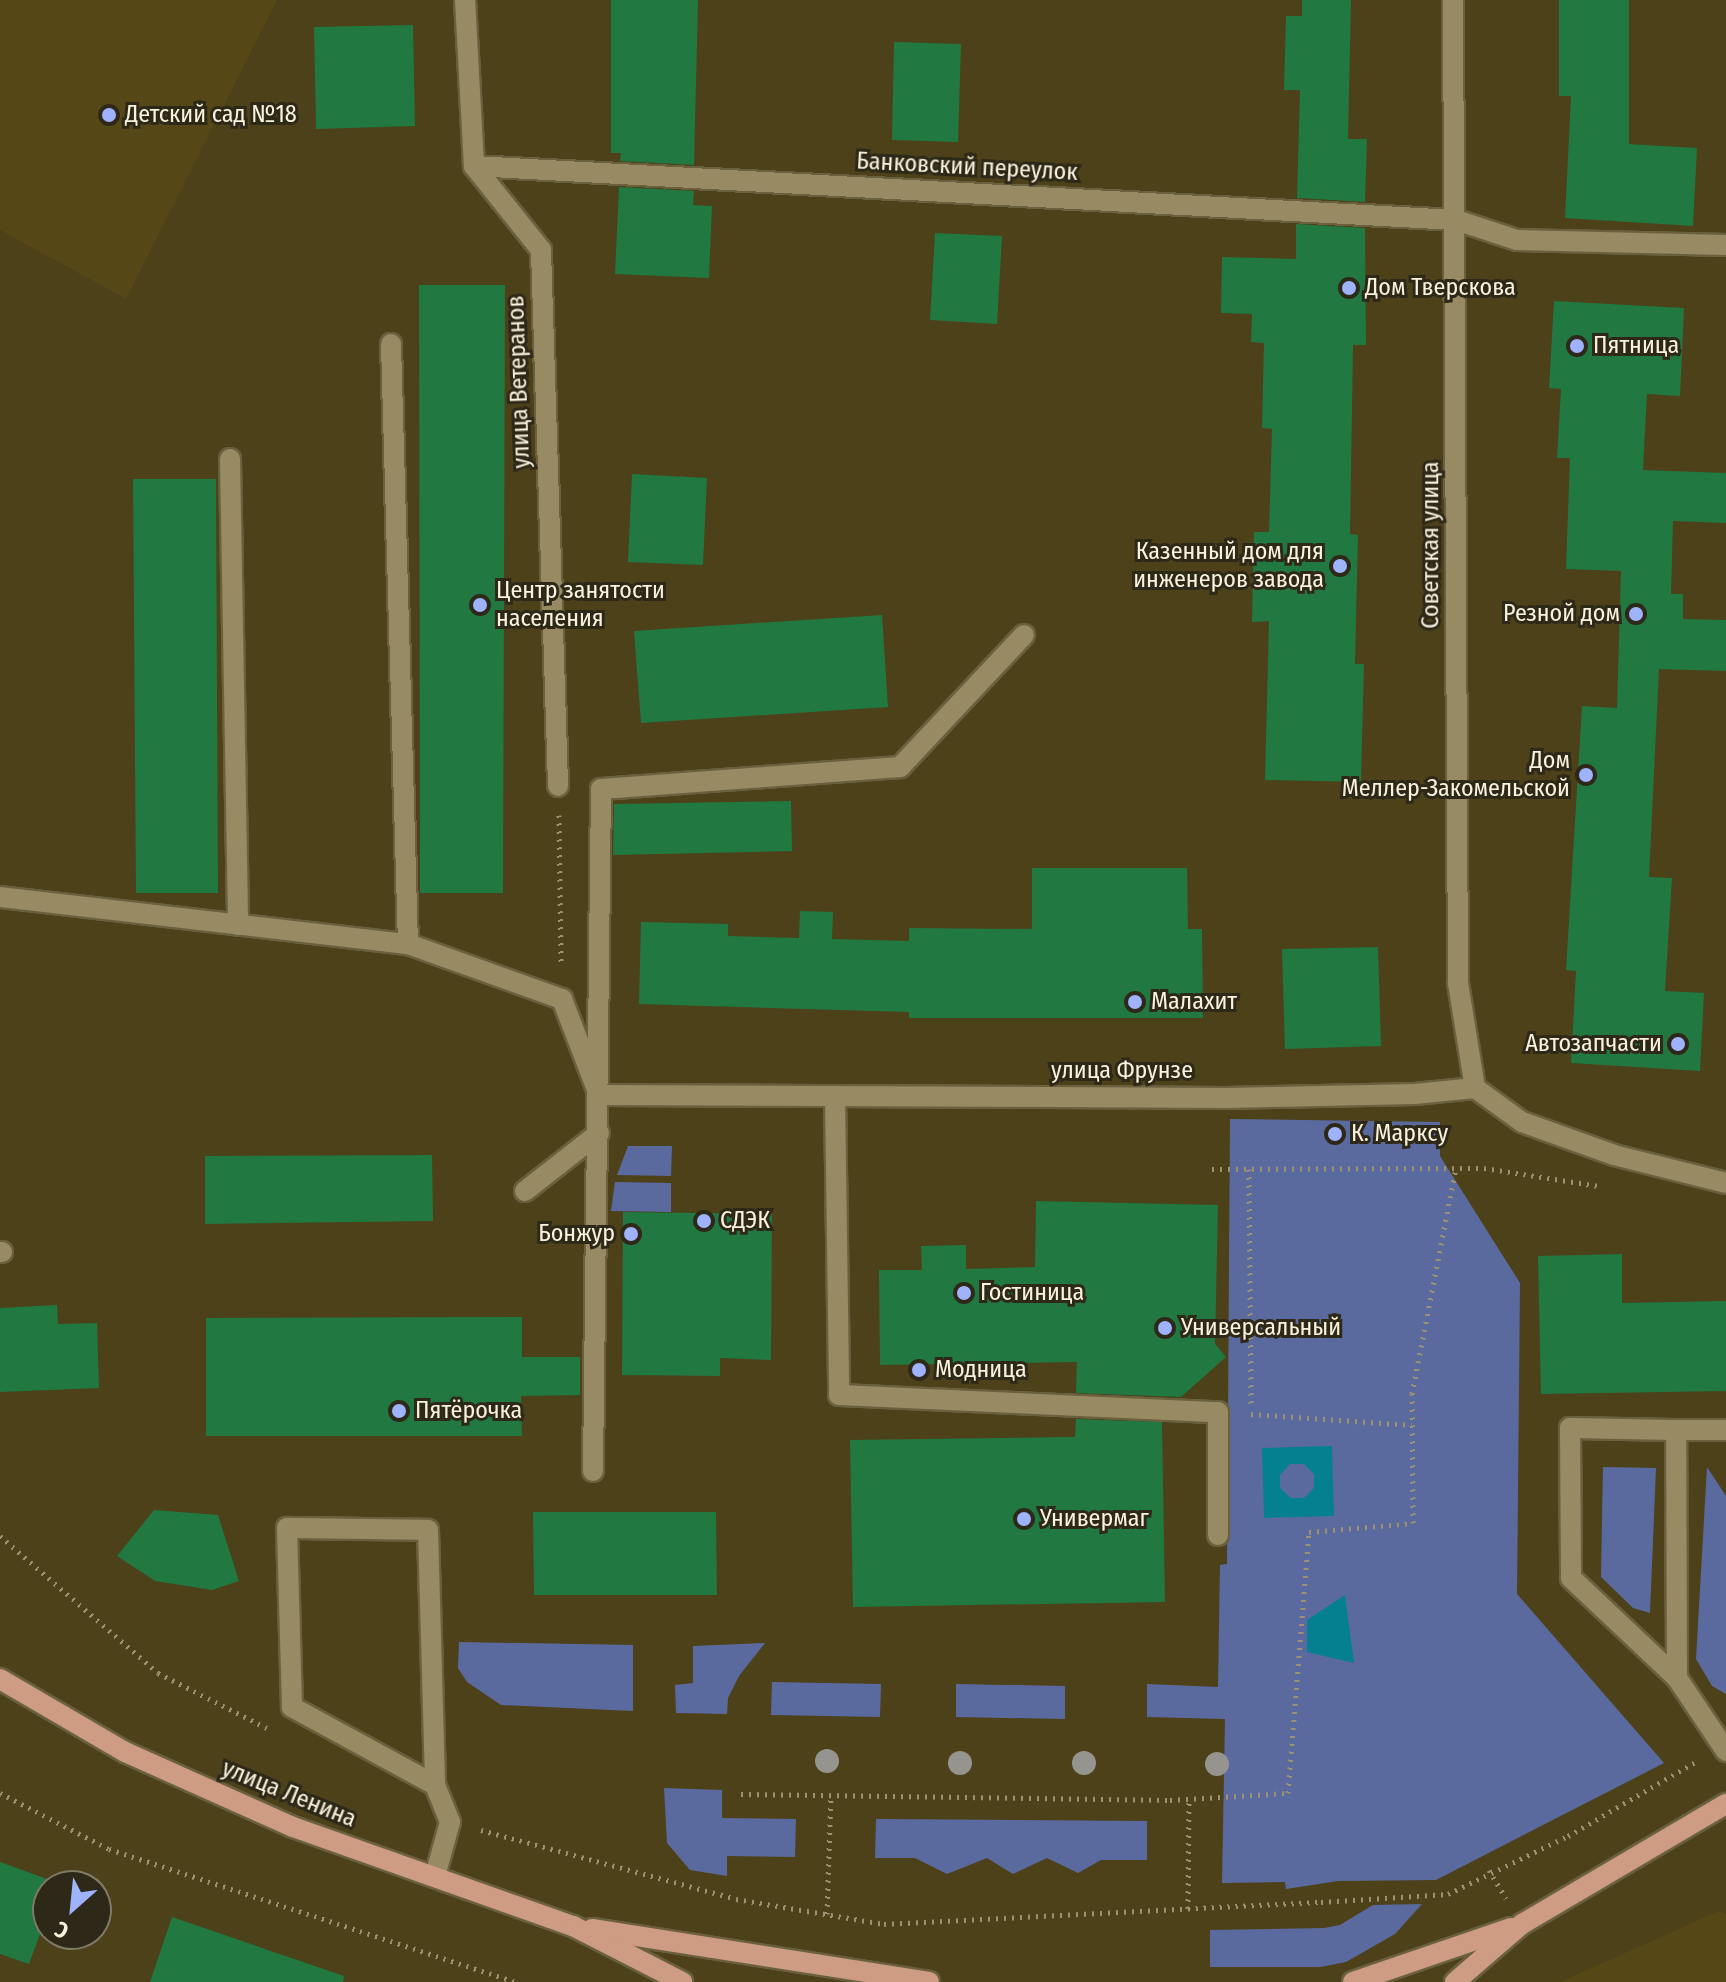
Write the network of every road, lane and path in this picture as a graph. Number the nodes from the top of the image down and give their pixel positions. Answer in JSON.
{"nodes":[{"id":1,"x":465,"y":0,"type":"edge"},
{"id":2,"x":1453,"y":0,"type":"edge"},
{"id":3,"x":474,"y":166,"type":"junction"},
{"id":4,"x":1456,"y":220,"type":"junction"},
{"id":5,"x":1726,"y":245,"type":"edge"},
{"id":6,"x":391,"y":344,"type":"dead end"},
{"id":7,"x":230,"y":459,"type":"dead end"},
{"id":8,"x":1024,"y":635,"type":"dead end"},
{"id":9,"x":558,"y":786,"type":"joint"},
{"id":10,"x":0,"y":897,"type":"edge"},
{"id":11,"x":238,"y":925,"type":"junction"},
{"id":12,"x":408,"y":944,"type":"junction"},
{"id":13,"x":562,"y":999,"type":"junction"},
{"id":14,"x":1475,"y":1088,"type":"junction"},
{"id":15,"x":599,"y":1095,"type":"junction"},
{"id":16,"x":835,"y":1096,"type":"junction"},
{"id":17,"x":599,"y":1133,"type":"junction"},
{"id":18,"x":1456,"y":1168,"type":"junction"},
{"id":19,"x":1212,"y":1169,"type":"dead end"},
{"id":20,"x":1249,"y":1169,"type":"junction"},
{"id":21,"x":1726,"y":1183,"type":"edge"},
{"id":22,"x":1612,"y":1188,"type":"dead end"},
{"id":23,"x":525,"y":1191,"type":"dead end"},
{"id":24,"x":1412,"y":1425,"type":"junction"},
{"id":25,"x":1676,"y":1430,"type":"junction"},
{"id":26,"x":1726,"y":1430,"type":"edge"},
{"id":27,"x":593,"y":1471,"type":"dead end"},
{"id":28,"x":1218,"y":1535,"type":"dead end"},
{"id":29,"x":0,"y":1536,"type":"edge"},
{"id":30,"x":1677,"y":1678,"type":"junction"},
{"id":31,"x":0,"y":1679,"type":"edge"},
{"id":32,"x":269,"y":1730,"type":"dead end"},
{"id":33,"x":1725,"y":1749,"type":"edge"},
{"id":34,"x":435,"y":1785,"type":"junction"},
{"id":35,"x":0,"y":1793,"type":"edge"},
{"id":36,"x":741,"y":1794,"type":"dead end"},
{"id":37,"x":831,"y":1795,"type":"junction"},
{"id":38,"x":1189,"y":1798,"type":"junction"},
{"id":39,"x":1726,"y":1804,"type":"edge"},
{"id":40,"x":450,"y":1822,"type":"junction"},
{"id":41,"x":435,"y":1876,"type":"junction"},
{"id":42,"x":1188,"y":1909,"type":"junction"},
{"id":43,"x":827,"y":1914,"type":"junction"},
{"id":44,"x":1522,"y":1924,"type":"junction"},
{"id":45,"x":573,"y":1926,"type":"junction"},
{"id":46,"x":517,"y":1982,"type":"edge"},
{"id":47,"x":682,"y":1982,"type":"edge"},
{"id":48,"x":929,"y":1982,"type":"edge"},
{"id":49,"x":1353,"y":1982,"type":"edge"},
{"id":50,"x":1455,"y":1982,"type":"edge"}],
"edges":[{"from":1,"to":3,"type":"street"},
{"from":2,"to":4,"type":"street","name":"Советская улица"},
{"from":3,"to":4,"type":"street","name":"Банковский переулок"},
{"from":3,"to":9,"type":"street","name":"улица Ветеранов"},
{"from":4,"to":5,"type":"street","name":"Банковский переулок"},
{"from":4,"to":14,"type":"street","name":"Советская улица"},
{"from":6,"to":12,"type":"street"},
{"from":7,"to":11,"type":"street"},
{"from":8,"to":15,"type":"street"},
{"from":9,"to":13,"type":"path"},
{"from":10,"to":11,"type":"street"},
{"from":11,"to":12,"type":"street"},
{"from":12,"to":13,"type":"street"},
{"from":13,"to":15,"type":"street"},
{"from":14,"to":16,"type":"street","name":"улица Фрунзе"},
{"from":14,"to":21,"type":"street"},
{"from":15,"to":16,"type":"street","name":"улица Фрунзе"},
{"from":15,"to":17,"type":"street"},
{"from":16,"to":28,"type":"street"},
{"from":17,"to":23,"type":"street"},
{"from":17,"to":27,"type":"street"},
{"from":18,"to":20,"type":"path"},
{"from":18,"to":22,"type":"path"},
{"from":18,"to":24,"type":"path"},
{"from":19,"to":20,"type":"path"},
{"from":20,"to":24,"type":"path"},
{"from":24,"to":38,"type":"path"},
{"from":25,"to":26,"type":"street"},
{"from":25,"to":30,"type":"street"},
{"from":25,"to":30,"type":"street"},
{"from":29,"to":32,"type":"path"},
{"from":30,"to":33,"type":"street"},
{"from":31,"to":41,"type":"main road","name":"улица Ленина"},
{"from":33,"to":42,"type":"path"},
{"from":34,"to":34,"type":"street"},
{"from":34,"to":40,"type":"street"},
{"from":35,"to":46,"type":"path"},
{"from":36,"to":37,"type":"path"},
{"from":37,"to":38,"type":"path"},
{"from":37,"to":43,"type":"path"},
{"from":38,"to":42,"type":"path"},
{"from":39,"to":44,"type":"main road"},
{"from":40,"to":41,"type":"street"},
{"from":40,"to":43,"type":"path"},
{"from":41,"to":45,"type":"main road","name":"улица Ленина"},
{"from":42,"to":43,"type":"path"},
{"from":44,"to":49,"type":"main road"},
{"from":44,"to":50,"type":"main road"},
{"from":45,"to":47,"type":"main road"},
{"from":45,"to":48,"type":"main road"}]}
